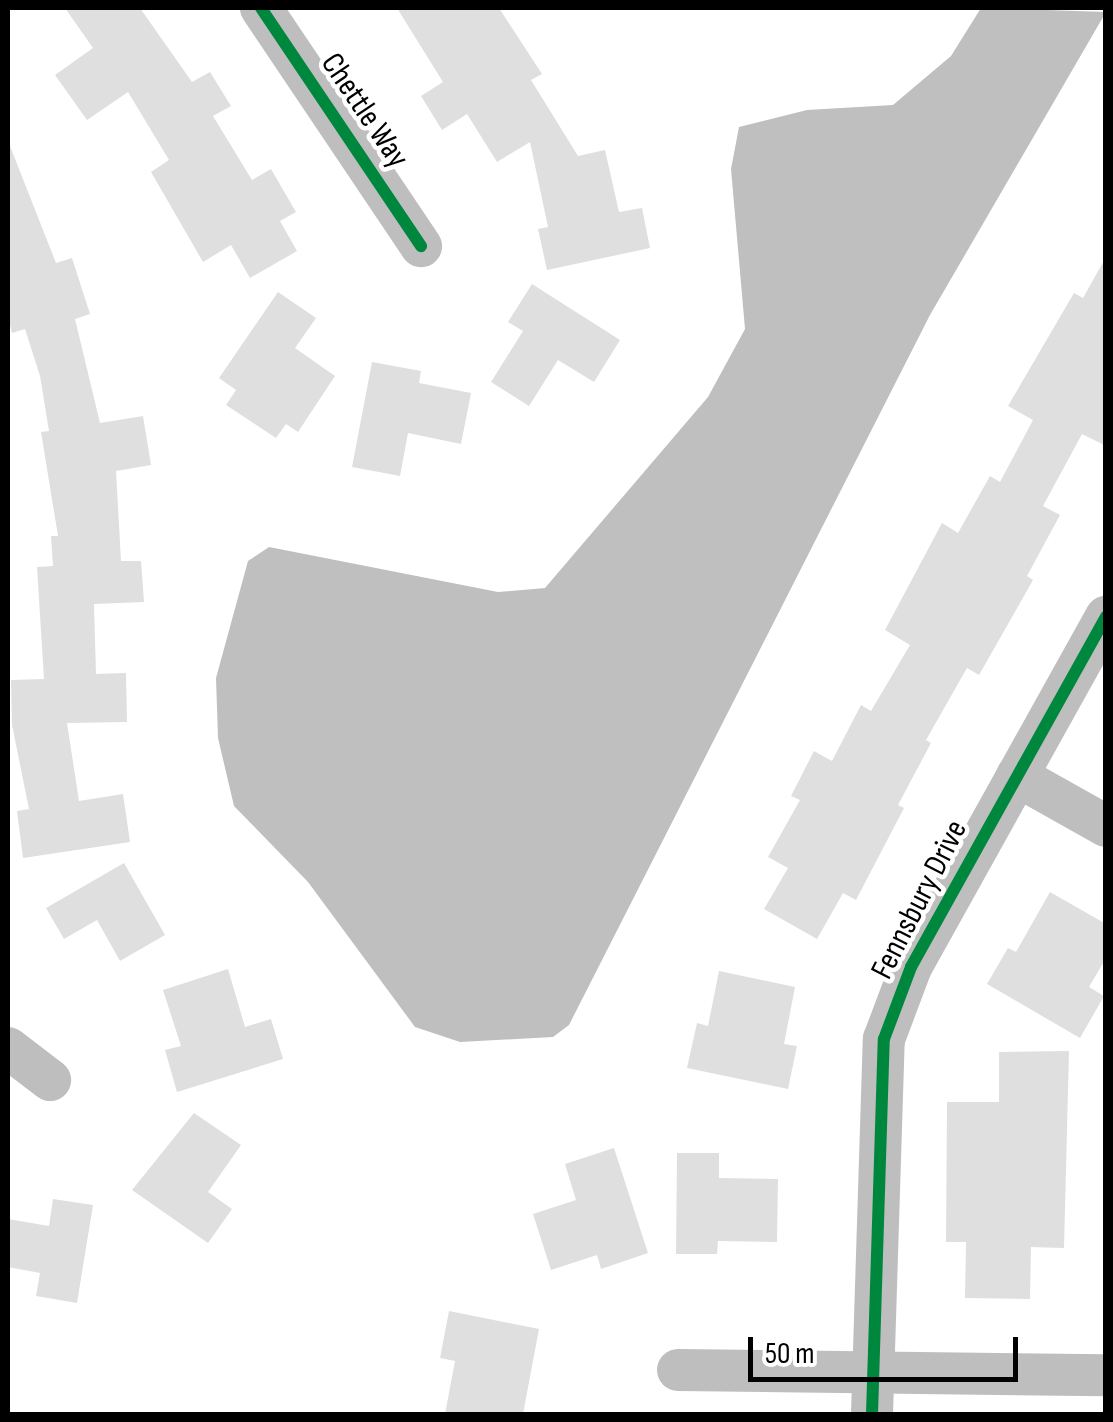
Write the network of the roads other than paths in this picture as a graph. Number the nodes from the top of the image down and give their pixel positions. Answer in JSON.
{"nodes":[{"id":1,"x":261,"y":8,"type":"edge"},
{"id":2,"x":422,"y":246,"type":"dead end"},
{"id":3,"x":1106,"y":618,"type":"edge"},
{"id":4,"x":1017,"y":776,"type":"junction"},
{"id":5,"x":1106,"y":826,"type":"edge"},
{"id":6,"x":8,"y":1048,"type":"edge"},
{"id":7,"x":50,"y":1080,"type":"dead end"},
{"id":8,"x":678,"y":1370,"type":"dead end"},
{"id":9,"x":873,"y":1372,"type":"junction"},
{"id":10,"x":1106,"y":1376,"type":"edge"},
{"id":11,"x":872,"y":1414,"type":"edge"}],
"edges":[{"from":1,"to":2,"type":"street","name":"Chettle Way"},
{"from":3,"to":4,"type":"street","name":"Fennsbury Drive"},
{"from":4,"to":5,"type":"street"},
{"from":4,"to":9,"type":"street","name":"Fennsbury Drive"},
{"from":6,"to":7,"type":"street"},
{"from":8,"to":9,"type":"street"},
{"from":9,"to":10,"type":"street"},
{"from":9,"to":11,"type":"street","name":"Fennsbury Drive"}]}
